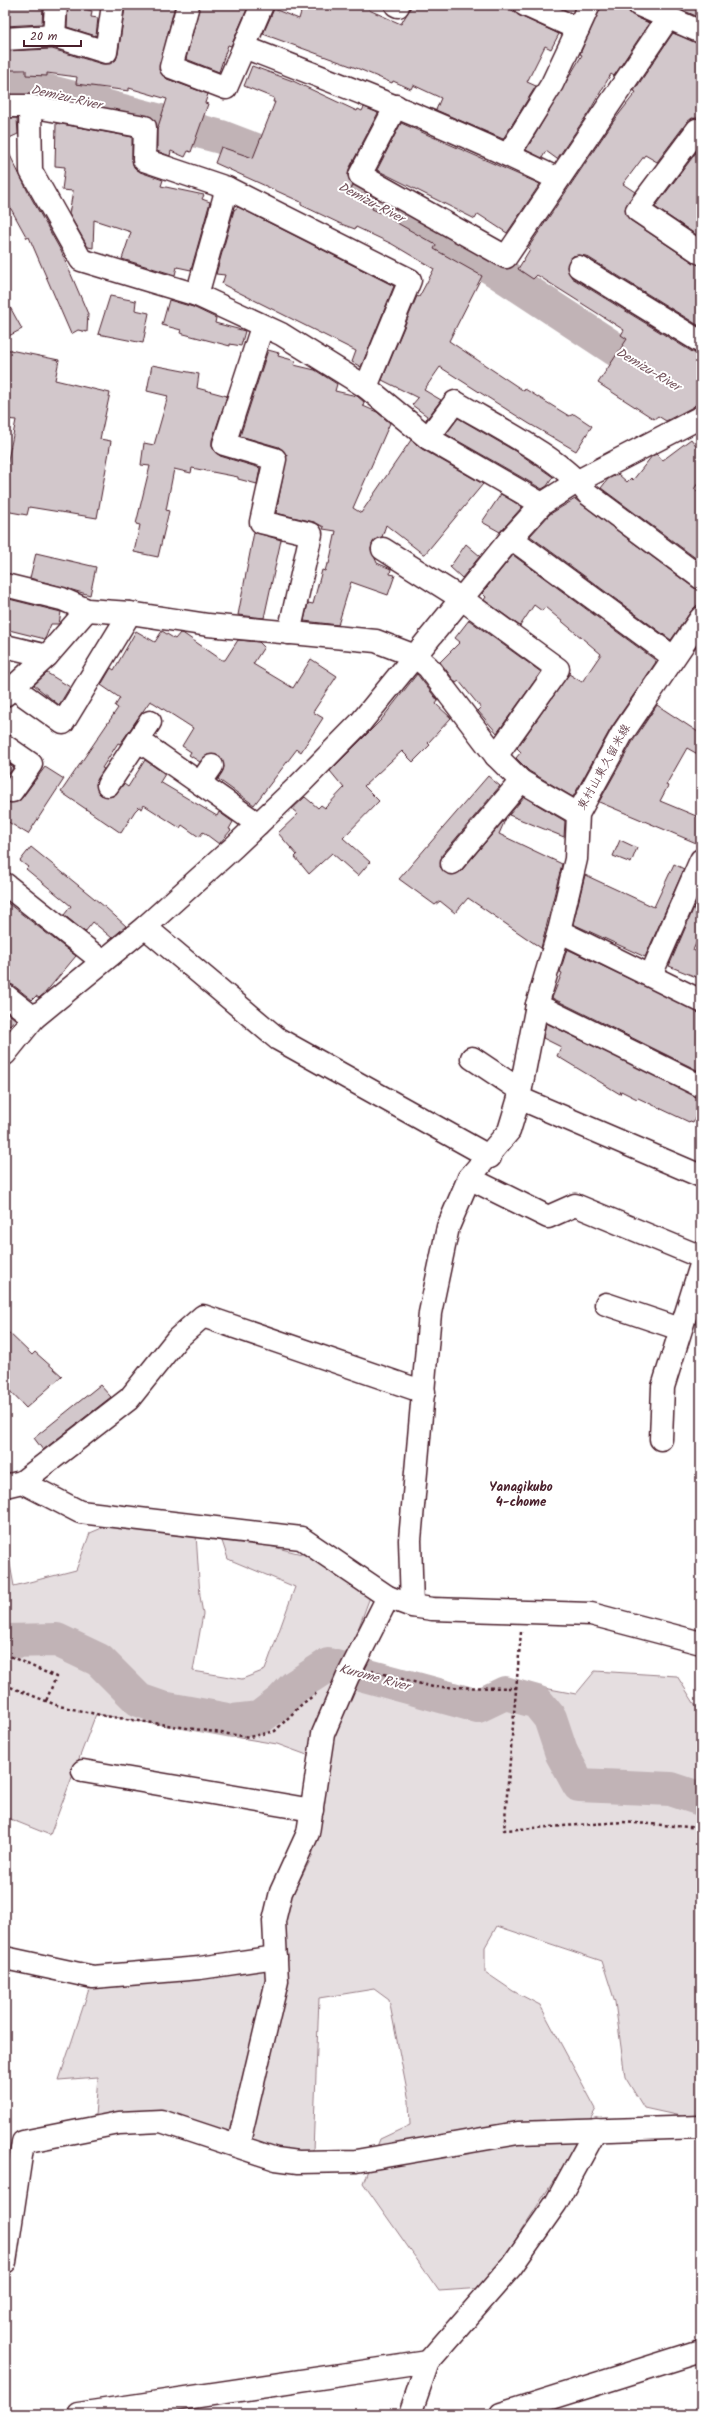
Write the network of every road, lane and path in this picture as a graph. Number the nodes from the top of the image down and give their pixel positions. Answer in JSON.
{"nodes":[{"id":1,"x":56,"y":5,"type":"edge"},
{"id":2,"x":113,"y":5,"type":"edge"},
{"id":3,"x":188,"y":5,"type":"edge"},
{"id":4,"x":262,"y":5,"type":"edge"},
{"id":5,"x":525,"y":5,"type":"edge"},
{"id":6,"x":589,"y":5,"type":"edge"},
{"id":7,"x":639,"y":5,"type":"edge"},
{"id":8,"x":668,"y":18,"type":"junction"},
{"id":9,"x":578,"y":29,"type":"junction"},
{"id":10,"x":701,"y":32,"type":"edge"},
{"id":11,"x":54,"y":36,"type":"junction"},
{"id":12,"x":5,"y":39,"type":"edge"},
{"id":13,"x":244,"y":47,"type":"junction"},
{"id":14,"x":5,"y":106,"type":"edge"},
{"id":15,"x":30,"y":106,"type":"junction"},
{"id":16,"x":396,"y":106,"type":"junction"},
{"id":17,"x":701,"y":133,"type":"edge"},
{"id":18,"x":508,"y":155,"type":"junction"},
{"id":19,"x":558,"y":179,"type":"junction"},
{"id":20,"x":227,"y":188,"type":"junction"},
{"id":21,"x":701,"y":253,"type":"edge"},
{"id":22,"x":578,"y":267,"type":"dead end"},
{"id":23,"x":197,"y":295,"type":"junction"},
{"id":24,"x":262,"y":327,"type":"junction"},
{"id":25,"x":701,"y":342,"type":"edge"},
{"id":26,"x":366,"y":387,"type":"junction"},
{"id":27,"x":701,"y":417,"type":"edge"},
{"id":28,"x":428,"y":438,"type":"junction"},
{"id":29,"x":578,"y":481,"type":"junction"},
{"id":30,"x":542,"y":504,"type":"junction"},
{"id":31,"x":511,"y":538,"type":"junction"},
{"id":32,"x":383,"y":549,"type":"dead end"},
{"id":33,"x":701,"y":578,"type":"edge"},
{"id":34,"x":5,"y":585,"type":"edge"},
{"id":35,"x":462,"y":599,"type":"junction"},
{"id":36,"x":87,"y":610,"type":"junction"},
{"id":37,"x":130,"y":613,"type":"junction"},
{"id":38,"x":701,"y":618,"type":"edge"},
{"id":39,"x":289,"y":633,"type":"junction"},
{"id":40,"x":5,"y":646,"type":"edge"},
{"id":41,"x":47,"y":656,"type":"junction"},
{"id":42,"x":415,"y":656,"type":"junction"},
{"id":43,"x":673,"y":657,"type":"junction"},
{"id":44,"x":9,"y":691,"type":"edge"},
{"id":45,"x":150,"y":722,"type":"dead end"},
{"id":46,"x":138,"y":740,"type":"junction"},
{"id":47,"x":5,"y":746,"type":"edge"},
{"id":48,"x":496,"y":756,"type":"junction"},
{"id":49,"x":521,"y":781,"type":"junction"},
{"id":50,"x":108,"y":785,"type":"dead end"},
{"id":51,"x":12,"y":792,"type":"dead end"},
{"id":52,"x":578,"y":814,"type":"junction"},
{"id":53,"x":258,"y":824,"type":"junction"},
{"id":54,"x":701,"y":860,"type":"edge"},
{"id":55,"x":452,"y":863,"type":"dead end"},
{"id":56,"x":5,"y":884,"type":"edge"},
{"id":57,"x":145,"y":927,"type":"junction"},
{"id":58,"x":559,"y":931,"type":"junction"},
{"id":59,"x":102,"y":961,"type":"junction"},
{"id":60,"x":651,"y":975,"type":"junction"},
{"id":61,"x":5,"y":995,"type":"edge"},
{"id":62,"x":701,"y":1001,"type":"edge"},
{"id":63,"x":537,"y":1005,"type":"junction"},
{"id":64,"x":34,"y":1018,"type":"junction"},
{"id":65,"x":5,"y":1054,"type":"edge"},
{"id":66,"x":472,"y":1058,"type":"dead end"},
{"id":67,"x":701,"y":1086,"type":"edge"},
{"id":68,"x":519,"y":1094,"type":"junction"},
{"id":69,"x":490,"y":1157,"type":"junction"},
{"id":70,"x":701,"y":1176,"type":"edge"},
{"id":71,"x":469,"y":1178,"type":"junction"},
{"id":72,"x":701,"y":1265,"type":"edge"},
{"id":73,"x":606,"y":1304,"type":"dead end"},
{"id":74,"x":680,"y":1329,"type":"junction"},
{"id":75,"x":424,"y":1392,"type":"junction"},
{"id":76,"x":661,"y":1439,"type":"dead end"},
{"id":77,"x":13,"y":1484,"type":"edge"},
{"id":78,"x":388,"y":1597,"type":"junction"},
{"id":79,"x":412,"y":1606,"type":"junction"},
{"id":80,"x":522,"y":1611,"type":"junction"},
{"id":81,"x":701,"y":1643,"type":"edge"},
{"id":82,"x":5,"y":1654,"type":"edge"},
{"id":83,"x":351,"y":1671,"type":"junction"},
{"id":84,"x":5,"y":1685,"type":"edge"},
{"id":85,"x":518,"y":1688,"type":"junction"},
{"id":86,"x":319,"y":1692,"type":"dead end"},
{"id":87,"x":46,"y":1701,"type":"junction"},
{"id":88,"x":82,"y":1771,"type":"dead end"},
{"id":89,"x":312,"y":1810,"type":"junction"},
{"id":90,"x":701,"y":1828,"type":"edge"},
{"id":91,"x":276,"y":1957,"type":"junction"},
{"id":92,"x":5,"y":1958,"type":"edge"},
{"id":93,"x":701,"y":2127,"type":"edge"},
{"id":94,"x":596,"y":2130,"type":"junction"},
{"id":95,"x":14,"y":2144,"type":"edge"},
{"id":96,"x":238,"y":2146,"type":"junction"},
{"id":97,"x":5,"y":2262,"type":"edge"},
{"id":98,"x":701,"y":2351,"type":"edge"},
{"id":99,"x":428,"y":2362,"type":"junction"},
{"id":100,"x":78,"y":2414,"type":"edge"},
{"id":101,"x":410,"y":2414,"type":"edge"},
{"id":102,"x":501,"y":2414,"type":"edge"}],
"edges":[{"from":1,"to":11,"type":"street"},
{"from":2,"to":11,"type":"street"},
{"from":3,"to":13,"type":"street"},
{"from":4,"to":13,"type":"street"},
{"from":5,"to":9,"type":"street"},
{"from":6,"to":9,"type":"street"},
{"from":7,"to":8,"type":"street"},
{"from":8,"to":10,"type":"street"},
{"from":8,"to":19,"type":"street"},
{"from":9,"to":18,"type":"street"},
{"from":11,"to":12,"type":"street"},
{"from":13,"to":16,"type":"street"},
{"from":14,"to":15,"type":"street"},
{"from":15,"to":20,"type":"street"},
{"from":15,"to":23,"type":"street"},
{"from":16,"to":18,"type":"street"},
{"from":16,"to":19,"type":"street"},
{"from":17,"to":21,"type":"street"},
{"from":18,"to":19,"type":"street"},
{"from":20,"to":23,"type":"street"},
{"from":20,"to":26,"type":"street"},
{"from":22,"to":25,"type":"street"},
{"from":23,"to":24,"type":"street"},
{"from":24,"to":26,"type":"street"},
{"from":24,"to":39,"type":"street"},
{"from":26,"to":28,"type":"street"},
{"from":27,"to":29,"type":"street"},
{"from":28,"to":29,"type":"street"},
{"from":28,"to":30,"type":"street"},
{"from":29,"to":30,"type":"street"},
{"from":29,"to":33,"type":"street"},
{"from":30,"to":31,"type":"street"},
{"from":31,"to":35,"type":"street"},
{"from":31,"to":43,"type":"street"},
{"from":32,"to":35,"type":"street"},
{"from":34,"to":36,"type":"street"},
{"from":35,"to":42,"type":"street"},
{"from":35,"to":48,"type":"street"},
{"from":36,"to":37,"type":"street"},
{"from":36,"to":41,"type":"street"},
{"from":37,"to":39,"type":"street"},
{"from":37,"to":44,"type":"street"},
{"from":38,"to":43,"type":"street","name":"東村山東久留米線"},
{"from":39,"to":42,"type":"street"},
{"from":40,"to":41,"type":"street"},
{"from":41,"to":44,"type":"street"},
{"from":42,"to":48,"type":"street"},
{"from":42,"to":53,"type":"street"},
{"from":43,"to":52,"type":"street","name":"東村山東久留米線"},
{"from":45,"to":46,"type":"street"},
{"from":46,"to":50,"type":"street"},
{"from":46,"to":53,"type":"street"},
{"from":47,"to":51,"type":"street"},
{"from":48,"to":49,"type":"street"},
{"from":49,"to":52,"type":"street"},
{"from":49,"to":55,"type":"street"},
{"from":52,"to":58,"type":"street","name":"東村山東久留米線"},
{"from":53,"to":57,"type":"street"},
{"from":54,"to":60,"type":"street"},
{"from":56,"to":59,"type":"street"},
{"from":57,"to":59,"type":"street"},
{"from":57,"to":69,"type":"street"},
{"from":58,"to":60,"type":"street"},
{"from":58,"to":63,"type":"street","name":"東村山東久留米線"},
{"from":59,"to":64,"type":"street"},
{"from":60,"to":62,"type":"street"},
{"from":61,"to":64,"type":"street"},
{"from":63,"to":67,"type":"street"},
{"from":63,"to":68,"type":"street","name":"東村山東久留米線"},
{"from":64,"to":65,"type":"street"},
{"from":66,"to":68,"type":"street"},
{"from":68,"to":69,"type":"street","name":"東村山東久留米線"},
{"from":68,"to":70,"type":"street"},
{"from":69,"to":71,"type":"street","name":"東村山東久留米線"},
{"from":71,"to":72,"type":"street"},
{"from":71,"to":75,"type":"street"},
{"from":72,"to":74,"type":"street"},
{"from":73,"to":74,"type":"street"},
{"from":74,"to":76,"type":"street"},
{"from":75,"to":77,"type":"street"},
{"from":75,"to":79,"type":"street"},
{"from":77,"to":78,"type":"street"},
{"from":78,"to":79,"type":"street"},
{"from":78,"to":83,"type":"street"},
{"from":79,"to":80,"type":"street"},
{"from":80,"to":81,"type":"street"},
{"from":80,"to":85,"type":"path"},
{"from":82,"to":87,"type":"path"},
{"from":83,"to":85,"type":"path"},
{"from":83,"to":89,"type":"street"},
{"from":84,"to":87,"type":"path"},
{"from":85,"to":90,"type":"path"},
{"from":86,"to":87,"type":"path"},
{"from":88,"to":89,"type":"street"},
{"from":89,"to":91,"type":"street"},
{"from":91,"to":92,"type":"street"},
{"from":91,"to":96,"type":"street"},
{"from":93,"to":94,"type":"street"},
{"from":94,"to":96,"type":"street"},
{"from":94,"to":99,"type":"street"},
{"from":95,"to":96,"type":"street"},
{"from":95,"to":97,"type":"street"},
{"from":98,"to":102,"type":"street"},
{"from":99,"to":100,"type":"street"},
{"from":99,"to":101,"type":"street"}]}
